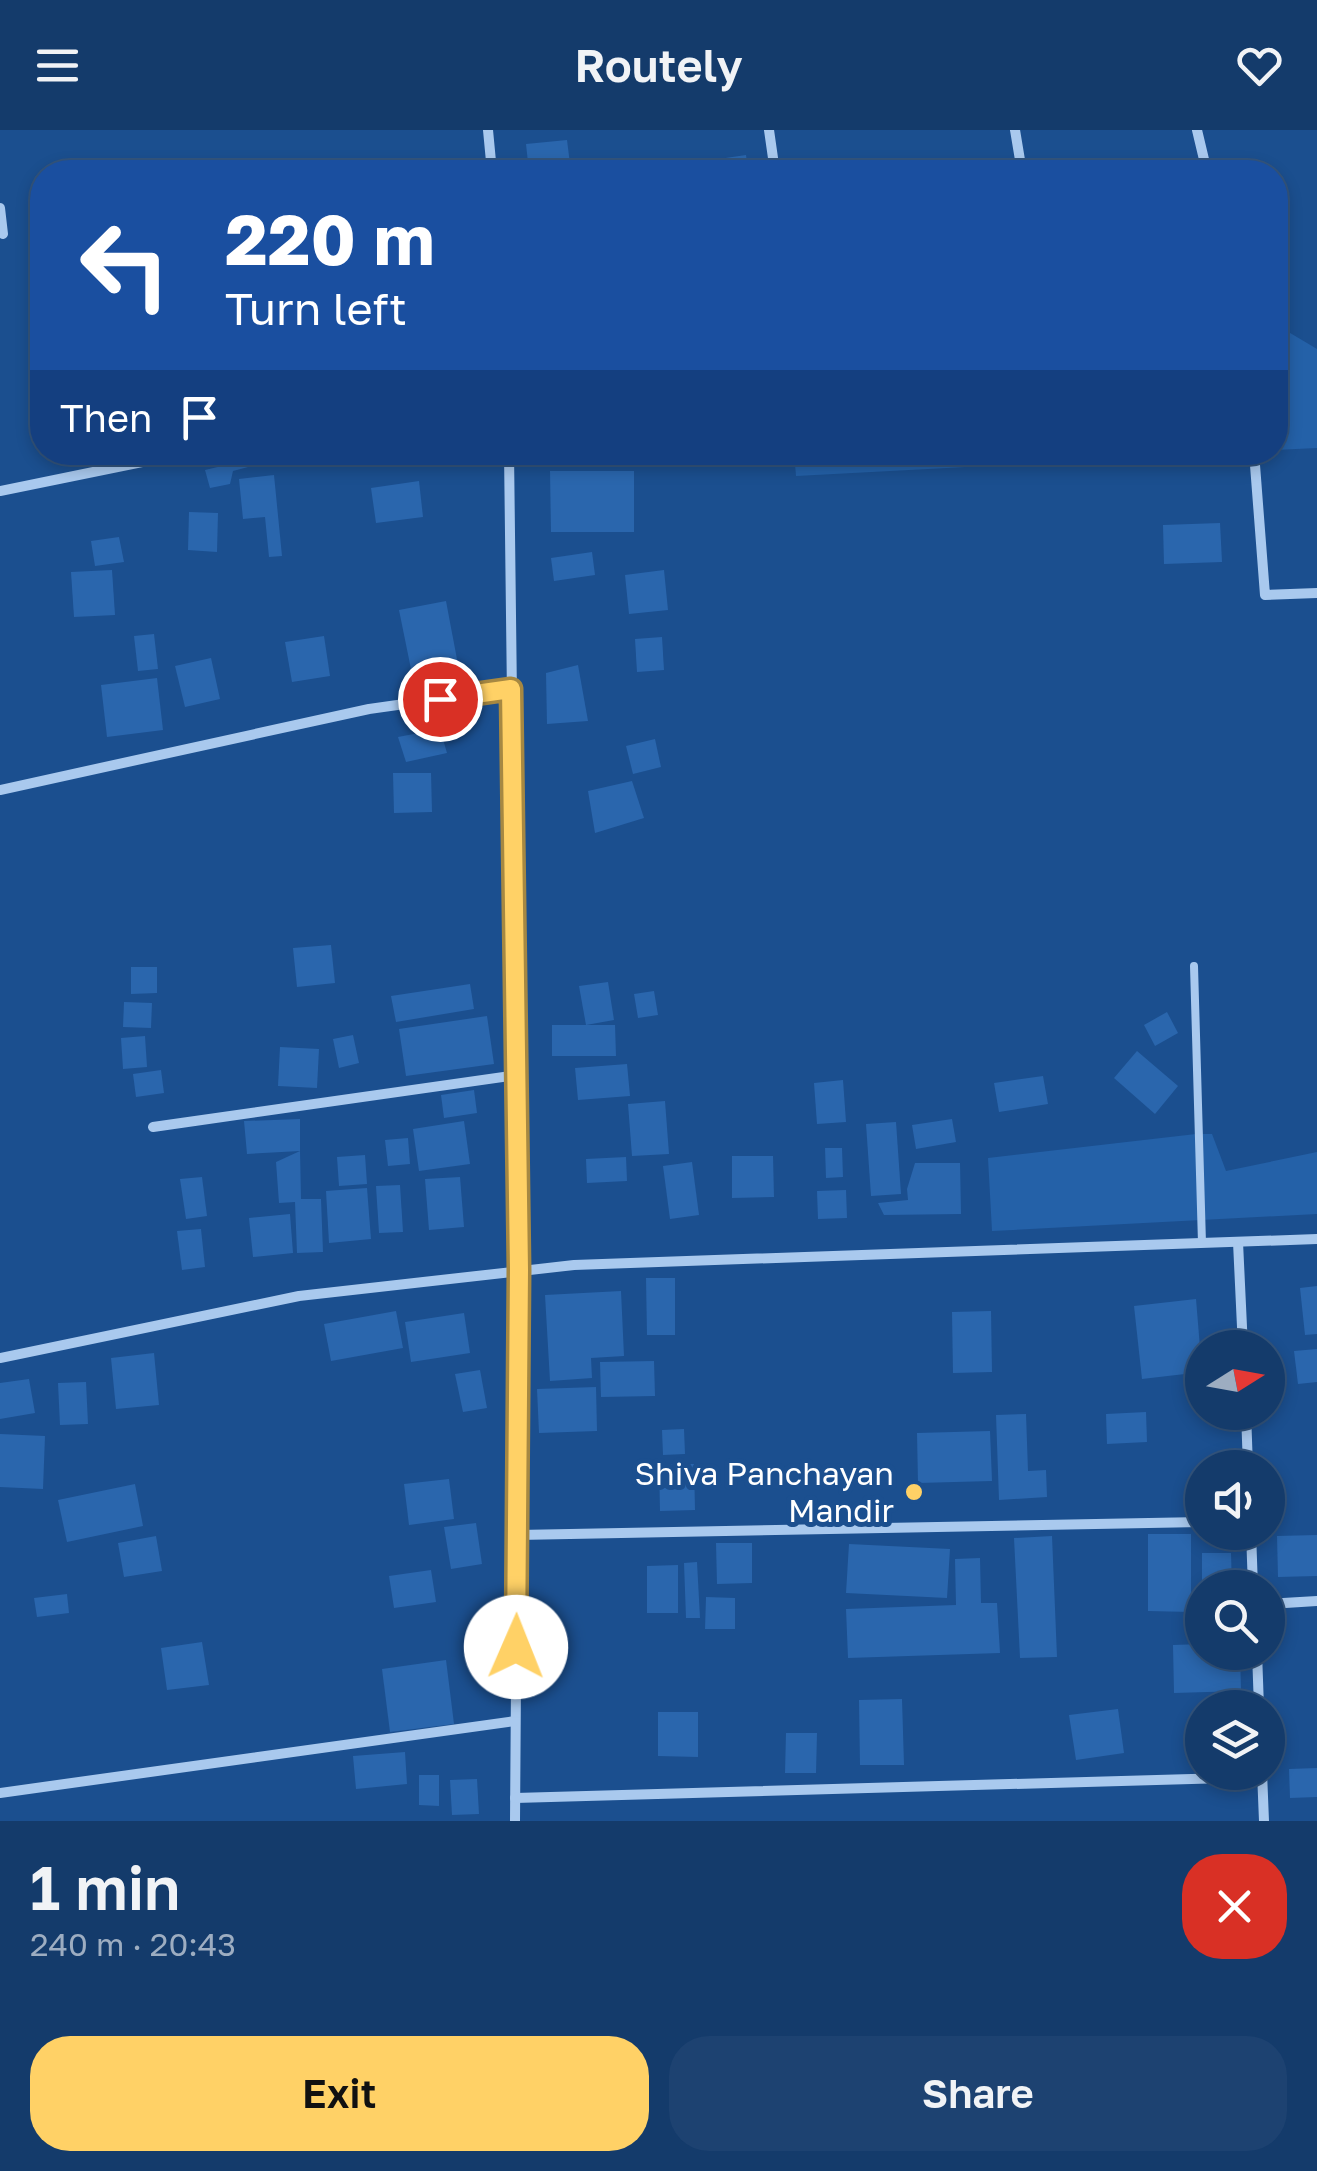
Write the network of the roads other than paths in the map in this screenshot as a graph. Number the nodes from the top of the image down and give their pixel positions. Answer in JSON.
{"nodes":[{"id":1,"x":488,"y":130,"type":"edge"},
{"id":2,"x":769,"y":130,"type":"edge"},
{"id":3,"x":1015,"y":130,"type":"edge"},
{"id":4,"x":1198,"y":130,"type":"edge"},
{"id":5,"x":491,"y":160,"type":"edge"},
{"id":6,"x":773,"y":160,"type":"edge"},
{"id":7,"x":1020,"y":160,"type":"edge"},
{"id":8,"x":1204,"y":160,"type":"edge"},
{"id":9,"x":0,"y":208,"type":"edge"},
{"id":10,"x":3,"y":234,"type":"dead end"},
{"id":11,"x":127,"y":465,"type":"edge"},
{"id":12,"x":508,"y":465,"type":"edge"},
{"id":13,"x":1255,"y":465,"type":"edge"},
{"id":14,"x":0,"y":491,"type":"edge"},
{"id":15,"x":1317,"y":593,"type":"edge"},
{"id":16,"x":511,"y":689,"type":"junction"},
{"id":17,"x":0,"y":790,"type":"edge"},
{"id":18,"x":1194,"y":966,"type":"dead end"},
{"id":19,"x":517,"y":1075,"type":"junction"},
{"id":20,"x":154,"y":1127,"type":"dead end"},
{"id":21,"x":1317,"y":1239,"type":"edge"},
{"id":22,"x":1238,"y":1242,"type":"junction"},
{"id":23,"x":1202,"y":1243,"type":"junction"},
{"id":24,"x":519,"y":1270,"type":"junction"},
{"id":25,"x":1242,"y":1330,"type":"edge"},
{"id":26,"x":0,"y":1358,"type":"edge"},
{"id":27,"x":1185,"y":1522,"type":"edge"},
{"id":28,"x":518,"y":1535,"type":"junction"},
{"id":29,"x":1317,"y":1601,"type":"edge"},
{"id":30,"x":1285,"y":1603,"type":"edge"},
{"id":31,"x":516,"y":1721,"type":"junction"},
{"id":32,"x":1185,"y":1777,"type":"edge"},
{"id":33,"x":1263,"y":1790,"type":"edge"},
{"id":34,"x":0,"y":1793,"type":"edge"},
{"id":35,"x":515,"y":1798,"type":"junction"},
{"id":36,"x":515,"y":1821,"type":"edge"},
{"id":37,"x":1264,"y":1821,"type":"edge"}],
"edges":[{"from":1,"to":5,"type":"street"},
{"from":2,"to":6,"type":"street"},
{"from":3,"to":7,"type":"street"},
{"from":4,"to":8,"type":"street"},
{"from":9,"to":10,"type":"street"},
{"from":11,"to":14,"type":"street"},
{"from":12,"to":16,"type":"street"},
{"from":13,"to":15,"type":"street"},
{"from":16,"to":17,"type":"street"},
{"from":16,"to":19,"type":"street"},
{"from":18,"to":23,"type":"lane"},
{"from":19,"to":20,"type":"street"},
{"from":19,"to":24,"type":"street"},
{"from":21,"to":22,"type":"street"},
{"from":22,"to":23,"type":"street"},
{"from":22,"to":25,"type":"street"},
{"from":23,"to":24,"type":"street"},
{"from":24,"to":26,"type":"street"},
{"from":24,"to":28,"type":"street"},
{"from":27,"to":28,"type":"street"},
{"from":28,"to":31,"type":"street"},
{"from":29,"to":30,"type":"street"},
{"from":31,"to":34,"type":"street"},
{"from":31,"to":35,"type":"street"},
{"from":32,"to":35,"type":"street"},
{"from":33,"to":37,"type":"street"},
{"from":35,"to":36,"type":"street"}]}
